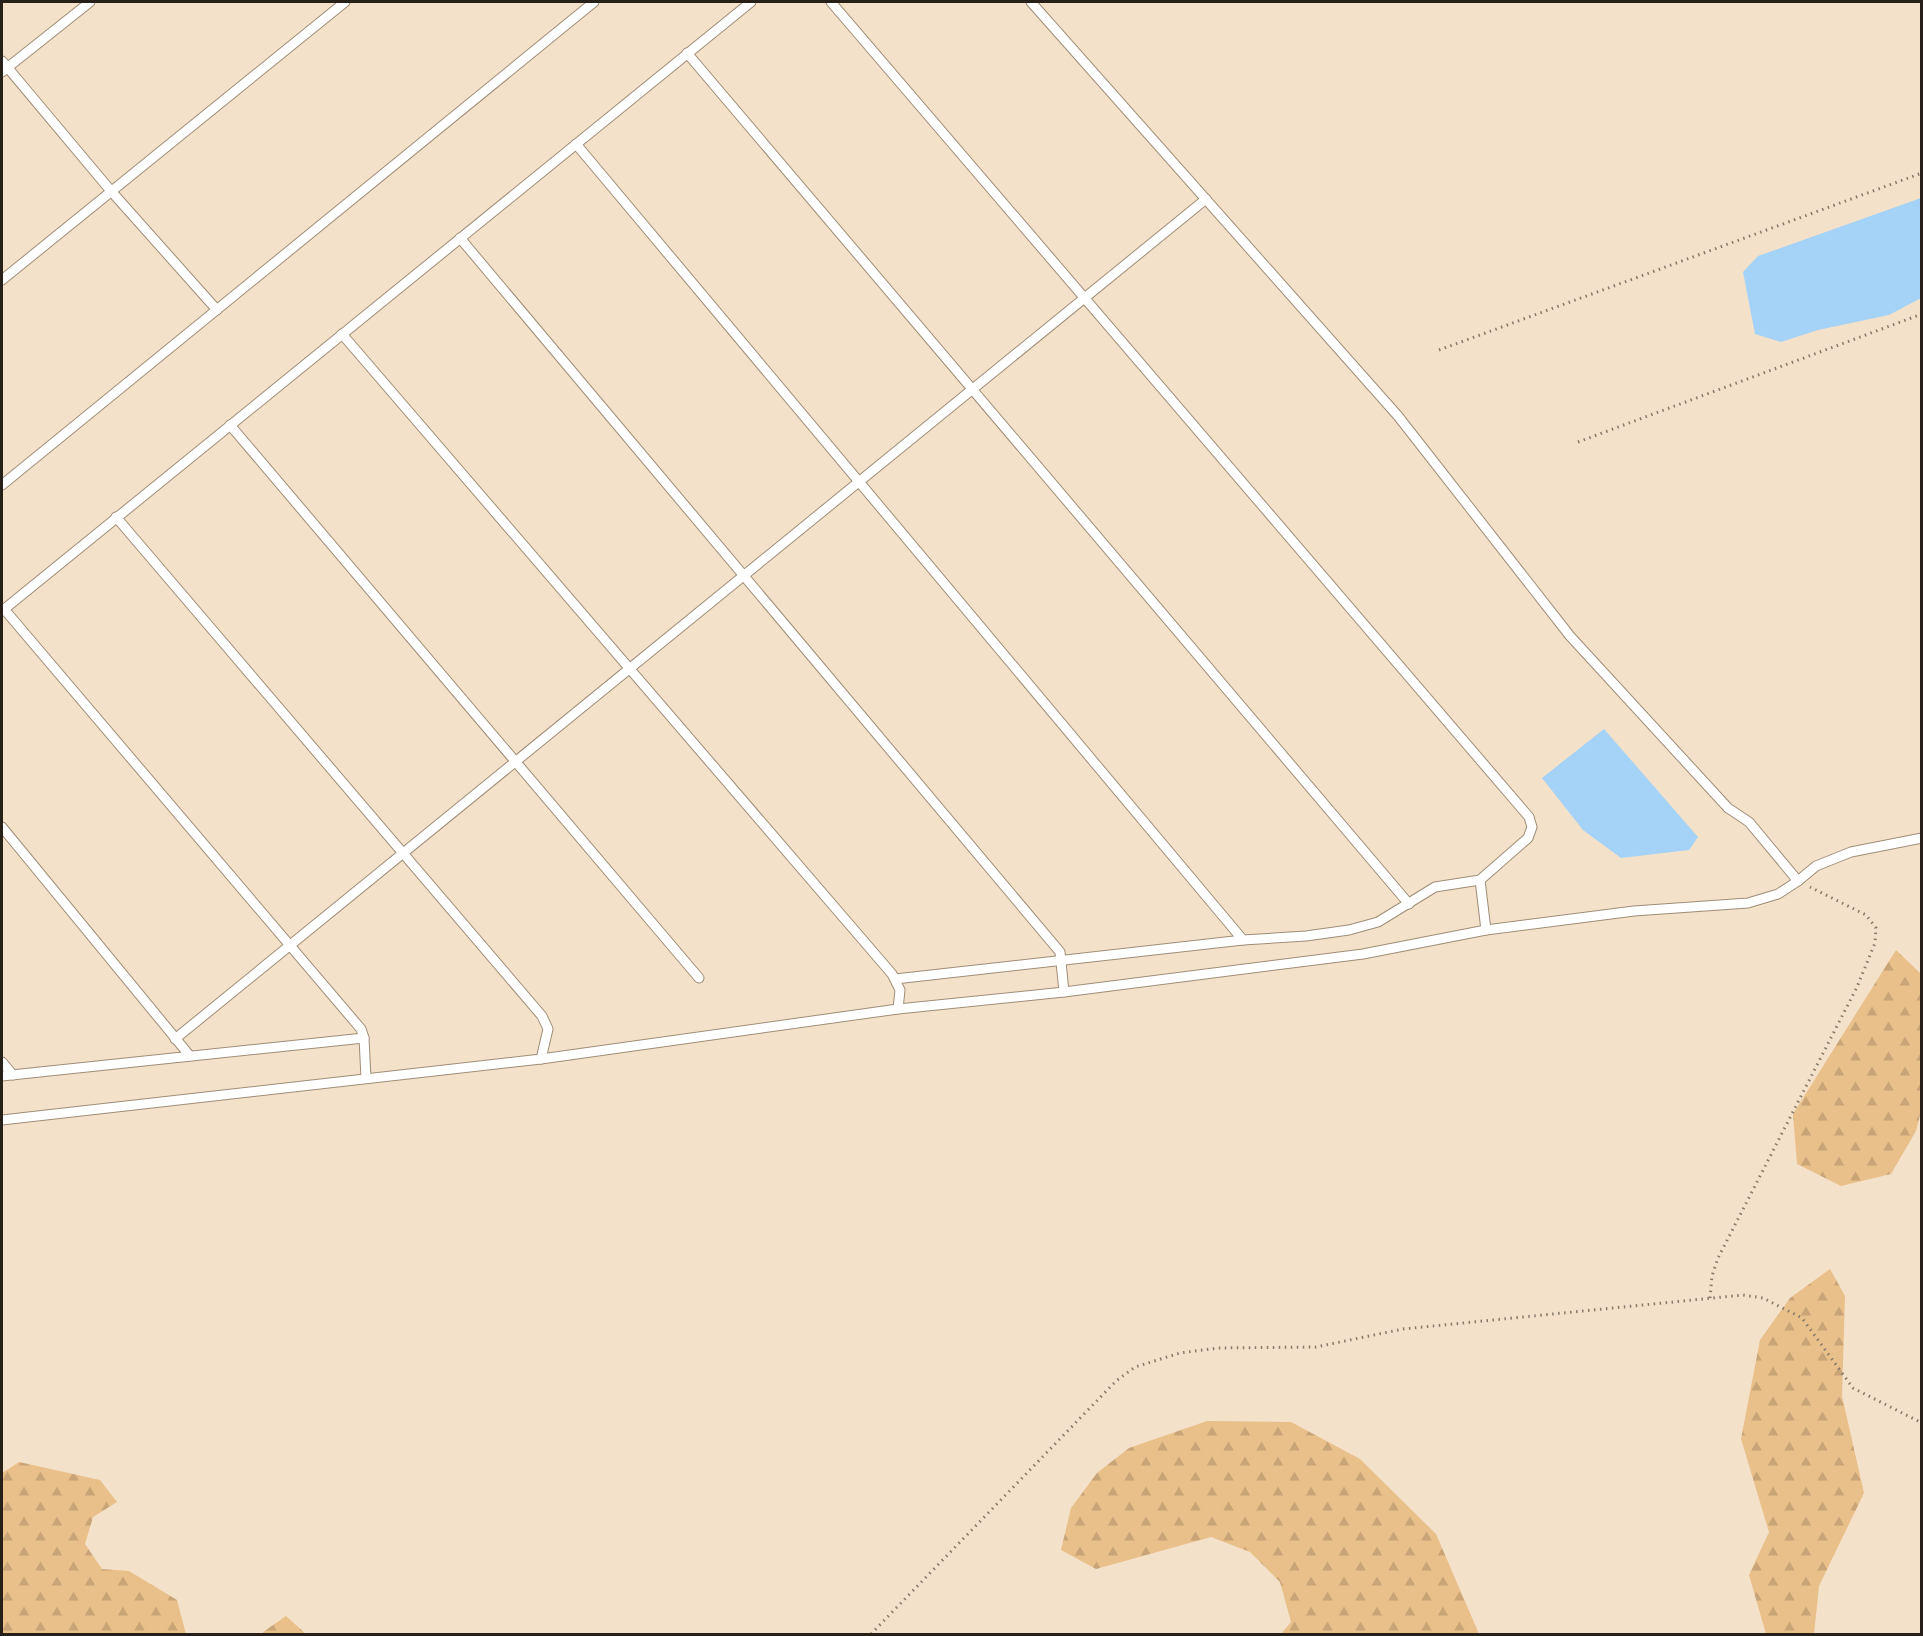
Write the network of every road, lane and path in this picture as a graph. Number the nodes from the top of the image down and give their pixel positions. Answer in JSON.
{"nodes":[{"id":1,"x":90,"y":2,"type":"edge"},
{"id":2,"x":345,"y":2,"type":"edge"},
{"id":3,"x":594,"y":2,"type":"edge"},
{"id":4,"x":751,"y":2,"type":"edge"},
{"id":5,"x":831,"y":2,"type":"edge"},
{"id":6,"x":1031,"y":2,"type":"edge"},
{"id":7,"x":687,"y":53,"type":"junction"},
{"id":8,"x":3,"y":67,"type":"edge"},
{"id":9,"x":576,"y":144,"type":"junction"},
{"id":10,"x":1922,"y":173,"type":"edge"},
{"id":11,"x":111,"y":191,"type":"junction"},
{"id":12,"x":1206,"y":200,"type":"junction"},
{"id":13,"x":460,"y":238,"type":"junction"},
{"id":14,"x":2,"y":280,"type":"edge"},
{"id":15,"x":1084,"y":299,"type":"junction"},
{"id":16,"x":217,"y":310,"type":"junction"},
{"id":17,"x":1922,"y":314,"type":"edge"},
{"id":18,"x":342,"y":334,"type":"junction"},
{"id":19,"x":1439,"y":350,"type":"dead end"},
{"id":20,"x":973,"y":389,"type":"junction"},
{"id":21,"x":231,"y":425,"type":"junction"},
{"id":22,"x":1578,"y":442,"type":"dead end"},
{"id":23,"x":859,"y":482,"type":"junction"},
{"id":24,"x":2,"y":485,"type":"edge"},
{"id":25,"x":116,"y":518,"type":"junction"},
{"id":26,"x":744,"y":576,"type":"junction"},
{"id":27,"x":3,"y":610,"type":"edge"},
{"id":28,"x":630,"y":669,"type":"junction"},
{"id":29,"x":515,"y":762,"type":"junction"},
{"id":30,"x":2,"y":827,"type":"edge"},
{"id":31,"x":1922,"y":838,"type":"edge"},
{"id":32,"x":403,"y":853,"type":"junction"},
{"id":33,"x":1480,"y":880,"type":"junction"},
{"id":34,"x":1798,"y":882,"type":"junction"},
{"id":35,"x":1409,"y":904,"type":"junction"},
{"id":36,"x":1486,"y":930,"type":"junction"},
{"id":37,"x":1243,"y":940,"type":"junction"},
{"id":38,"x":290,"y":945,"type":"junction"},
{"id":39,"x":1061,"y":961,"type":"junction"},
{"id":40,"x":699,"y":978,"type":"dead end"},
{"id":41,"x":895,"y":979,"type":"junction"},
{"id":42,"x":1064,"y":992,"type":"junction"},
{"id":43,"x":898,"y":1009,"type":"junction"},
{"id":44,"x":364,"y":1038,"type":"junction"},
{"id":45,"x":175,"y":1039,"type":"junction"},
{"id":46,"x":190,"y":1056,"type":"junction"},
{"id":47,"x":541,"y":1059,"type":"junction"},
{"id":48,"x":2,"y":1062,"type":"edge"},
{"id":49,"x":13,"y":1075,"type":"junction"},
{"id":50,"x":2,"y":1076,"type":"edge"},
{"id":51,"x":366,"y":1078,"type":"junction"},
{"id":52,"x":2,"y":1120,"type":"edge"},
{"id":53,"x":1710,"y":1298,"type":"junction"},
{"id":54,"x":1922,"y":1423,"type":"edge"},
{"id":55,"x":871,"y":1635,"type":"edge"}],
"edges":[{"from":1,"to":8,"type":"lane"},
{"from":2,"to":11,"type":"lane"},
{"from":3,"to":16,"type":"lane"},
{"from":4,"to":7,"type":"lane"},
{"from":5,"to":15,"type":"lane"},
{"from":6,"to":12,"type":"lane"},
{"from":7,"to":9,"type":"lane"},
{"from":7,"to":20,"type":"lane"},
{"from":8,"to":11,"type":"lane"},
{"from":9,"to":13,"type":"lane"},
{"from":9,"to":23,"type":"lane"},
{"from":10,"to":19,"type":"path"},
{"from":11,"to":14,"type":"lane"},
{"from":11,"to":16,"type":"lane"},
{"from":12,"to":15,"type":"lane"},
{"from":12,"to":34,"type":"lane"},
{"from":13,"to":18,"type":"lane"},
{"from":13,"to":26,"type":"lane"},
{"from":15,"to":20,"type":"lane"},
{"from":15,"to":33,"type":"lane"},
{"from":16,"to":24,"type":"lane"},
{"from":17,"to":22,"type":"path"},
{"from":18,"to":21,"type":"lane"},
{"from":18,"to":28,"type":"lane"},
{"from":20,"to":23,"type":"lane"},
{"from":20,"to":35,"type":"lane"},
{"from":21,"to":25,"type":"lane"},
{"from":21,"to":29,"type":"lane"},
{"from":23,"to":26,"type":"lane"},
{"from":23,"to":37,"type":"lane"},
{"from":25,"to":27,"type":"lane"},
{"from":25,"to":32,"type":"lane"},
{"from":26,"to":28,"type":"lane"},
{"from":26,"to":39,"type":"lane"},
{"from":27,"to":38,"type":"lane"},
{"from":28,"to":29,"type":"lane"},
{"from":28,"to":41,"type":"lane"},
{"from":29,"to":32,"type":"lane"},
{"from":29,"to":40,"type":"lane"},
{"from":30,"to":45,"type":"lane"},
{"from":31,"to":34,"type":"lane"},
{"from":32,"to":38,"type":"lane"},
{"from":32,"to":47,"type":"lane"},
{"from":33,"to":35,"type":"lane"},
{"from":33,"to":36,"type":"lane"},
{"from":34,"to":36,"type":"lane"},
{"from":34,"to":53,"type":"path"},
{"from":35,"to":37,"type":"lane"},
{"from":36,"to":42,"type":"lane"},
{"from":37,"to":39,"type":"lane"},
{"from":38,"to":44,"type":"lane"},
{"from":38,"to":45,"type":"lane"},
{"from":39,"to":41,"type":"lane"},
{"from":39,"to":42,"type":"lane"},
{"from":41,"to":43,"type":"lane"},
{"from":42,"to":43,"type":"lane"},
{"from":43,"to":47,"type":"lane"},
{"from":44,"to":46,"type":"lane"},
{"from":44,"to":51,"type":"lane"},
{"from":45,"to":46,"type":"lane"},
{"from":46,"to":49,"type":"lane"},
{"from":47,"to":51,"type":"lane"},
{"from":48,"to":49,"type":"lane"},
{"from":49,"to":50,"type":"lane"},
{"from":51,"to":52,"type":"lane"},
{"from":53,"to":54,"type":"path"},
{"from":53,"to":55,"type":"path"}]}
